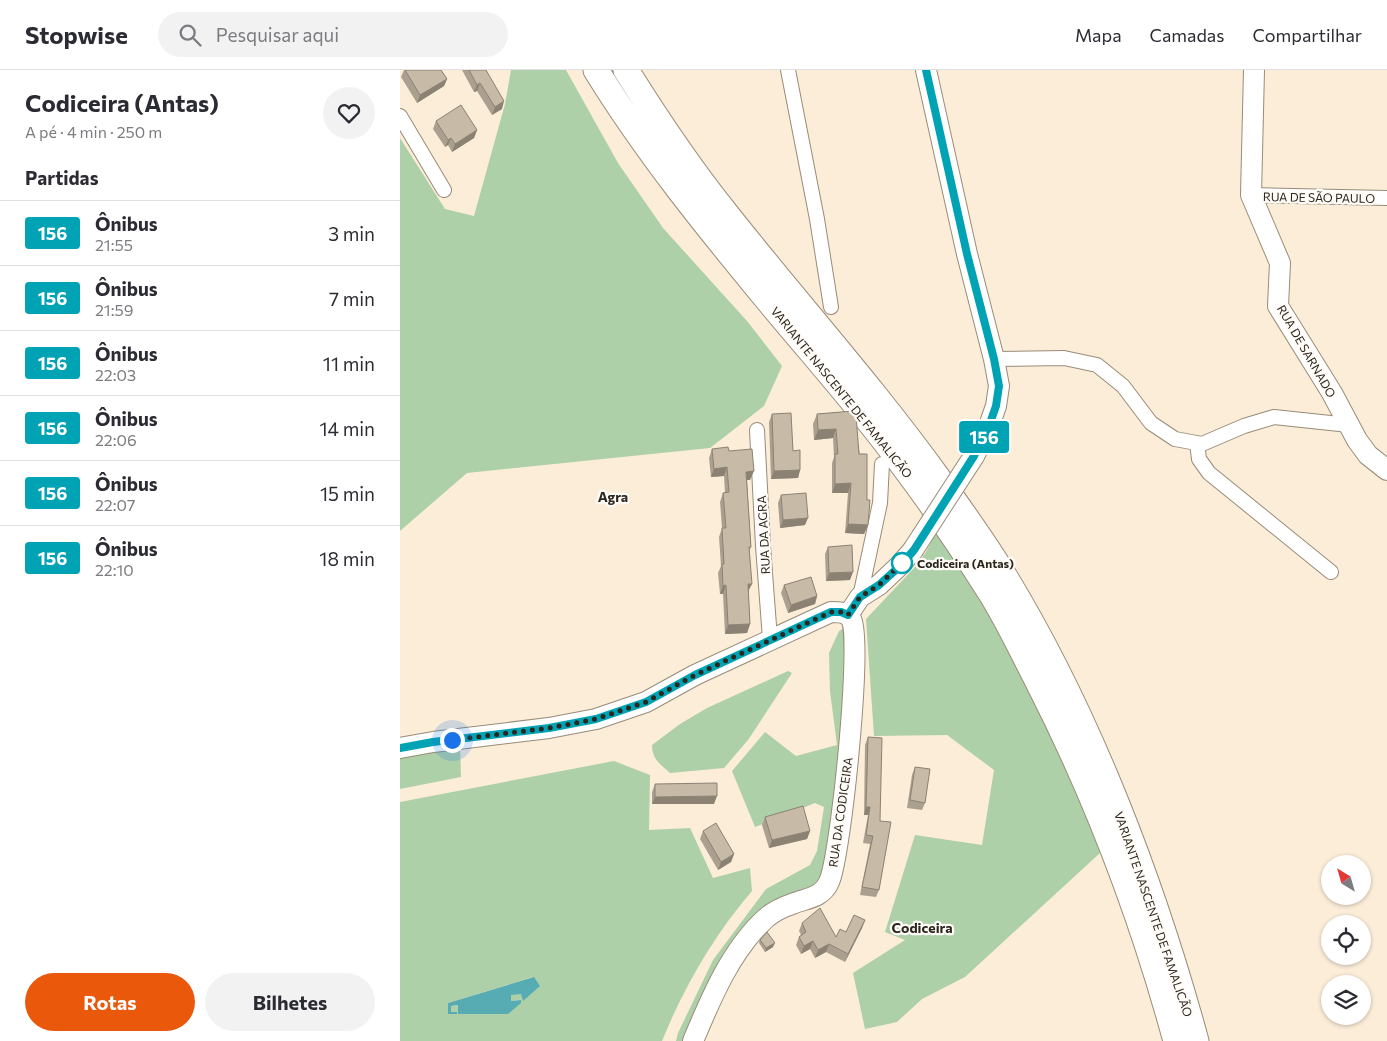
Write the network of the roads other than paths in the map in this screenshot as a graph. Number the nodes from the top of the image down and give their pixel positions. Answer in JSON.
{"nodes":[{"id":1,"x":596,"y":70,"type":"edge"},
{"id":2,"x":626,"y":70,"type":"edge"},
{"id":3,"x":788,"y":70,"type":"edge"},
{"id":4,"x":926,"y":70,"type":"edge"},
{"id":5,"x":1254,"y":70,"type":"edge"},
{"id":6,"x":400,"y":116,"type":"edge"},
{"id":7,"x":444,"y":190,"type":"dead end"},
{"id":8,"x":1251,"y":195,"type":"junction"},
{"id":9,"x":1387,"y":198,"type":"edge"},
{"id":10,"x":830,"y":307,"type":"dead end"},
{"id":11,"x":994,"y":359,"type":"junction"},
{"id":12,"x":1349,"y":425,"type":"junction"},
{"id":13,"x":757,"y":430,"type":"dead end"},
{"id":14,"x":1197,"y":443,"type":"junction"},
{"id":15,"x":882,"y":464,"type":"dead end"},
{"id":16,"x":1387,"y":470,"type":"edge"},
{"id":17,"x":1331,"y":572,"type":"dead end"},
{"id":18,"x":860,"y":597,"type":"junction"},
{"id":19,"x":848,"y":615,"type":"junction"},
{"id":20,"x":770,"y":639,"type":"junction"},
{"id":21,"x":400,"y":748,"type":"edge"},
{"id":22,"x":693,"y":1041,"type":"edge"},
{"id":23,"x":1176,"y":1041,"type":"edge"},
{"id":24,"x":1196,"y":1041,"type":"edge"}],
"edges":[{"from":1,"to":23,"type":"highway","name":"VARIANTE NASCENTE DE FAMALICÃO"},
{"from":2,"to":24,"type":"highway","name":"VARIANTE NASCENTE DE FAMALICÃO"},
{"from":3,"to":10,"type":"street"},
{"from":4,"to":11,"type":"street"},
{"from":5,"to":8,"type":"street","name":"RUA DE SARNADO"},
{"from":6,"to":7,"type":"street"},
{"from":8,"to":9,"type":"street","name":"RUA DE SÃO PAULO"},
{"from":8,"to":12,"type":"street","name":"RUA DE SARNADO"},
{"from":11,"to":14,"type":"street"},
{"from":11,"to":18,"type":"street","bridge":true},
{"from":12,"to":14,"type":"street"},
{"from":12,"to":16,"type":"street","name":"RUA DE SARNADO"},
{"from":13,"to":20,"type":"street","name":"RUA DA AGRA"},
{"from":14,"to":17,"type":"street"},
{"from":15,"to":18,"type":"street"},
{"from":18,"to":19,"type":"street"},
{"from":19,"to":20,"type":"street"},
{"from":19,"to":22,"type":"street","name":"RUA DA CODICEIRA"},
{"from":20,"to":21,"type":"street"}]}
